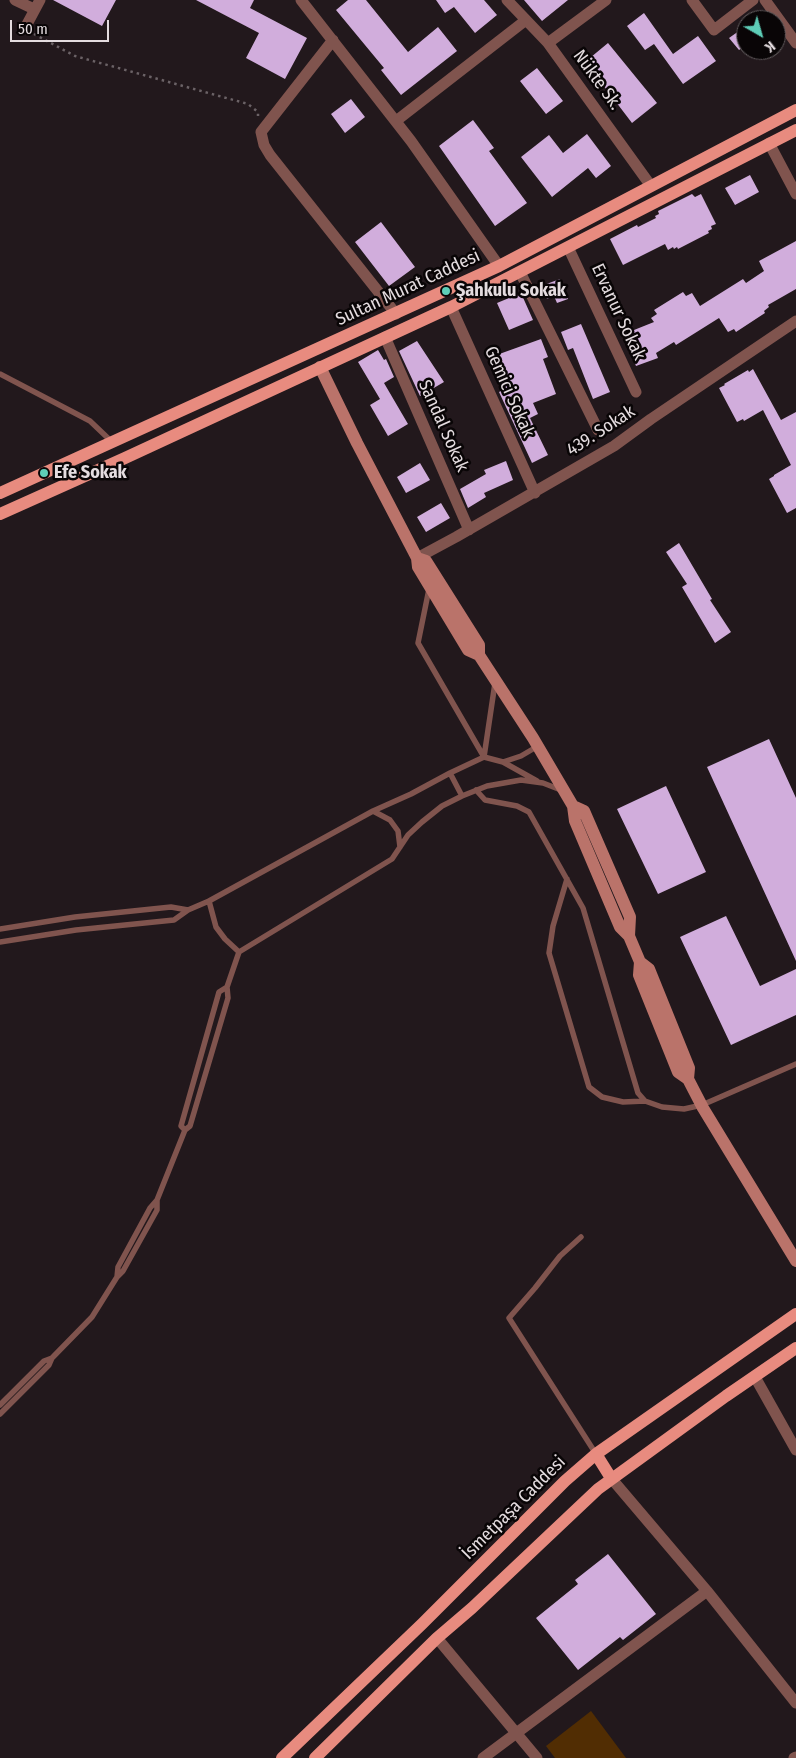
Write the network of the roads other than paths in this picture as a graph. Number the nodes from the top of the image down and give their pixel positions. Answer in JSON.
{"nodes":[{"id":1,"x":15,"y":0,"type":"edge"},
{"id":2,"x":300,"y":0,"type":"edge"},
{"id":3,"x":507,"y":0,"type":"edge"},
{"id":4,"x":692,"y":0,"type":"edge"},
{"id":5,"x":753,"y":0,"type":"edge"},
{"id":6,"x":765,"y":0,"type":"edge"},
{"id":7,"x":598,"y":2,"type":"edge"},
{"id":8,"x":37,"y":5,"type":"edge"},
{"id":9,"x":526,"y":20,"type":"junction"},
{"id":10,"x":25,"y":28,"type":"road end"},
{"id":11,"x":333,"y":40,"type":"junction"},
{"id":12,"x":548,"y":43,"type":"junction"},
{"id":13,"x":796,"y":43,"type":"edge"},
{"id":14,"x":796,"y":110,"type":"edge"},
{"id":15,"x":396,"y":121,"type":"junction"},
{"id":16,"x":796,"y":130,"type":"edge"},
{"id":17,"x":769,"y":142,"type":"junction"},
{"id":18,"x":651,"y":186,"type":"junction"},
{"id":19,"x":796,"y":194,"type":"edge"},
{"id":20,"x":568,"y":247,"type":"junction"},
{"id":21,"x":499,"y":266,"type":"junction"},
{"id":22,"x":520,"y":272,"type":"junction"},
{"id":23,"x":451,"y":307,"type":"junction"},
{"id":24,"x":396,"y":314,"type":"junction"},
{"id":25,"x":796,"y":321,"type":"edge"},
{"id":26,"x":384,"y":337,"type":"junction"},
{"id":27,"x":312,"y":352,"type":"junction"},
{"id":28,"x":320,"y":367,"type":"junction"},
{"id":29,"x":0,"y":374,"type":"edge"},
{"id":30,"x":636,"y":392,"type":"dead end"},
{"id":31,"x":598,"y":430,"type":"dead end"},
{"id":32,"x":113,"y":443,"type":"junction"},
{"id":33,"x":122,"y":459,"type":"junction"},
{"id":34,"x":535,"y":492,"type":"junction"},
{"id":35,"x":0,"y":493,"type":"edge"},
{"id":36,"x":0,"y":514,"type":"edge"},
{"id":37,"x":469,"y":530,"type":"junction"},
{"id":38,"x":417,"y":558,"type":"junction"},
{"id":39,"x":429,"y":586,"type":"junction"},
{"id":40,"x":479,"y":655,"type":"junction"},
{"id":41,"x":495,"y":681,"type":"junction"},
{"id":42,"x":538,"y":746,"type":"junction"},
{"id":43,"x":484,"y":758,"type":"junction"},
{"id":44,"x":503,"y":762,"type":"junction"},
{"id":45,"x":450,"y":773,"type":"junction"},
{"id":46,"x":544,"y":783,"type":"junction"},
{"id":47,"x":476,"y":790,"type":"junction"},
{"id":48,"x":563,"y":790,"type":"junction"},
{"id":49,"x":462,"y":796,"type":"junction"},
{"id":50,"x":372,"y":811,"type":"junction"},
{"id":51,"x":400,"y":847,"type":"junction"},
{"id":52,"x":567,"y":879,"type":"junction"},
{"id":53,"x":209,"y":901,"type":"junction"},
{"id":54,"x":188,"y":910,"type":"junction"},
{"id":55,"x":0,"y":929,"type":"edge"},
{"id":56,"x":0,"y":942,"type":"edge"},
{"id":57,"x":239,"y":952,"type":"junction"},
{"id":58,"x":227,"y":987,"type":"junction"},
{"id":59,"x":796,"y":1064,"type":"edge"},
{"id":60,"x":645,"y":1101,"type":"junction"},
{"id":61,"x":702,"y":1105,"type":"junction"},
{"id":62,"x":186,"y":1130,"type":"junction"},
{"id":63,"x":581,"y":1237,"type":"dead end"},
{"id":64,"x":796,"y":1261,"type":"edge"},
{"id":65,"x":796,"y":1314,"type":"edge"},
{"id":66,"x":796,"y":1348,"type":"edge"},
{"id":67,"x":52,"y":1358,"type":"junction"},
{"id":68,"x":755,"y":1377,"type":"junction"},
{"id":69,"x":0,"y":1405,"type":"edge"},
{"id":70,"x":0,"y":1414,"type":"edge"},
{"id":71,"x":795,"y":1445,"type":"edge"},
{"id":72,"x":596,"y":1454,"type":"junction"},
{"id":73,"x":611,"y":1478,"type":"junction"},
{"id":74,"x":455,"y":1591,"type":"junction"},
{"id":75,"x":706,"y":1591,"type":"junction"},
{"id":76,"x":472,"y":1608,"type":"junction"},
{"id":77,"x":437,"y":1638,"type":"junction"},
{"id":78,"x":796,"y":1703,"type":"edge"},
{"id":79,"x":517,"y":1733,"type":"junction"},
{"id":80,"x":290,"y":1755,"type":"edge"},
{"id":81,"x":315,"y":1758,"type":"edge"},
{"id":82,"x":482,"y":1758,"type":"edge"},
{"id":83,"x":537,"y":1758,"type":"edge"}],
"edges":[{"from":1,"to":8,"type":"street"},
{"from":2,"to":11,"type":"street"},
{"from":3,"to":9,"type":"street","name":"Nükte Sk."},
{"from":4,"to":5,"type":"street"},
{"from":6,"to":13,"type":"street"},
{"from":7,"to":12,"type":"street"},
{"from":8,"to":10,"type":"street"},
{"from":9,"to":12,"type":"street","name":"Nükte Sk."},
{"from":9,"to":15,"type":"street"},
{"from":11,"to":15,"type":"street"},
{"from":11,"to":24,"type":"street"},
{"from":12,"to":18,"type":"street","name":"Nükte Sk."},
{"from":14,"to":18,"type":"main road","name":"Sultan Murat Caddesi"},
{"from":15,"to":21,"type":"street"},
{"from":16,"to":17,"type":"main road","name":"Sultan Murat Caddesi"},
{"from":17,"to":19,"type":"street"},
{"from":17,"to":20,"type":"main road","name":"Sultan Murat Caddesi"},
{"from":18,"to":21,"type":"main road","name":"Sultan Murat Caddesi"},
{"from":20,"to":22,"type":"main road","name":"Sultan Murat Caddesi"},
{"from":20,"to":30,"type":"street","name":"Ervanur Sokak"},
{"from":21,"to":24,"type":"main road","name":"Sultan Murat Caddesi"},
{"from":22,"to":23,"type":"main road","name":"Sultan Murat Caddesi"},
{"from":22,"to":31,"type":"street"},
{"from":23,"to":26,"type":"main road","name":"Sultan Murat Caddesi"},
{"from":23,"to":34,"type":"street","name":"Gemici Sokak"},
{"from":24,"to":27,"type":"main road","name":"Sultan Murat Caddesi"},
{"from":25,"to":34,"type":"street","name":"439. Sokak"},
{"from":26,"to":28,"type":"main road","name":"Sultan Murat Caddesi"},
{"from":26,"to":37,"type":"street","name":"Sandal Sokak"},
{"from":27,"to":28,"type":"main road"},
{"from":27,"to":32,"type":"main road","name":"Sultan Murat Caddesi"},
{"from":28,"to":33,"type":"main road","name":"Sultan Murat Caddesi"},
{"from":28,"to":38,"type":"main road"},
{"from":29,"to":32,"type":"lane"},
{"from":32,"to":33,"type":"main road"},
{"from":32,"to":35,"type":"main road","name":"Sultan Murat Caddesi"},
{"from":33,"to":36,"type":"main road","name":"Sultan Murat Caddesi"},
{"from":34,"to":37,"type":"street","name":"439. Sokak"},
{"from":37,"to":38,"type":"street","name":"439. Sokak"},
{"from":38,"to":39,"type":"main road"},
{"from":38,"to":40,"type":"main road"},
{"from":39,"to":40,"type":"main road"},
{"from":39,"to":43,"type":"lane"},
{"from":40,"to":41,"type":"main road"},
{"from":41,"to":42,"type":"main road"},
{"from":41,"to":43,"type":"lane"},
{"from":42,"to":44,"type":"lane"},
{"from":42,"to":48,"type":"main road"},
{"from":43,"to":44,"type":"lane"},
{"from":43,"to":45,"type":"lane"},
{"from":44,"to":46,"type":"lane"},
{"from":45,"to":49,"type":"lane"},
{"from":45,"to":50,"type":"lane"},
{"from":46,"to":47,"type":"lane"},
{"from":46,"to":48,"type":"lane"},
{"from":47,"to":49,"type":"lane"},
{"from":47,"to":52,"type":"lane"},
{"from":48,"to":61,"type":"main road"},
{"from":49,"to":51,"type":"lane"},
{"from":50,"to":51,"type":"lane"},
{"from":50,"to":53,"type":"lane"},
{"from":51,"to":57,"type":"lane"},
{"from":52,"to":60,"type":"lane"},
{"from":52,"to":60,"type":"lane"},
{"from":53,"to":54,"type":"lane"},
{"from":53,"to":57,"type":"lane"},
{"from":54,"to":55,"type":"lane"},
{"from":54,"to":56,"type":"lane"},
{"from":57,"to":58,"type":"lane"},
{"from":58,"to":62,"type":"lane"},
{"from":58,"to":62,"type":"lane"},
{"from":59,"to":61,"type":"lane"},
{"from":60,"to":61,"type":"lane"},
{"from":61,"to":64,"type":"main road"},
{"from":62,"to":67,"type":"lane"},
{"from":63,"to":72,"type":"lane"},
{"from":65,"to":72,"type":"main road","name":"İsmetpaşa Caddesi"},
{"from":66,"to":68,"type":"main road"},
{"from":67,"to":69,"type":"lane"},
{"from":67,"to":70,"type":"lane"},
{"from":68,"to":71,"type":"street"},
{"from":68,"to":73,"type":"main road"},
{"from":72,"to":73,"type":"main road"},
{"from":72,"to":74,"type":"main road","name":"İsmetpaşa Caddesi"},
{"from":73,"to":75,"type":"street"},
{"from":73,"to":76,"type":"main road"},
{"from":74,"to":76,"type":"main road"},
{"from":74,"to":80,"type":"main road","name":"İsmetpaşa Caddesi"},
{"from":75,"to":78,"type":"street"},
{"from":75,"to":79,"type":"street"},
{"from":76,"to":77,"type":"main road"},
{"from":77,"to":79,"type":"street"},
{"from":77,"to":81,"type":"main road"},
{"from":79,"to":82,"type":"street"},
{"from":79,"to":83,"type":"street"}]}
